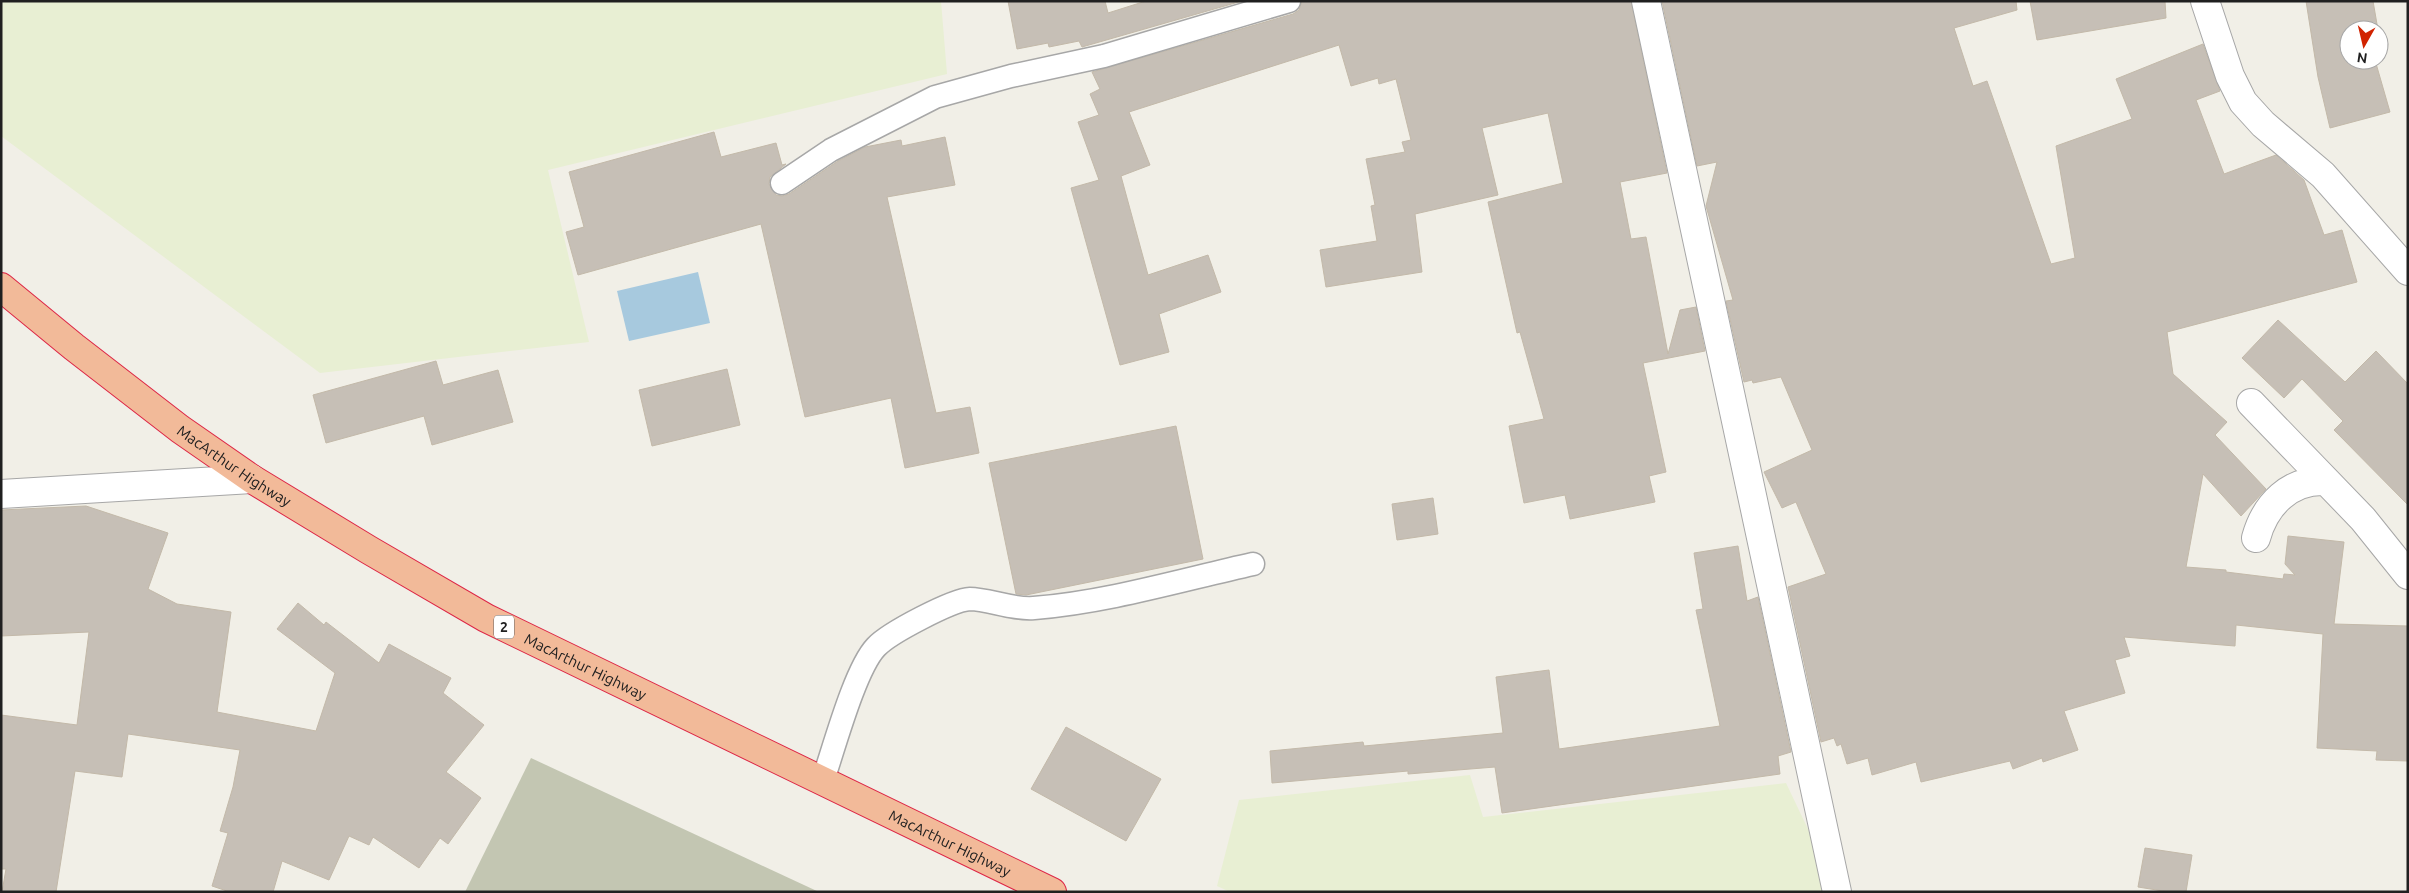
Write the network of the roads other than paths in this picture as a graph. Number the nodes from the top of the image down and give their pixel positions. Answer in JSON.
{"nodes":[{"id":1,"x":1289,"y":1,"type":"edge"},
{"id":2,"x":1646,"y":1,"type":"edge"},
{"id":3,"x":2205,"y":1,"type":"edge"},
{"id":4,"x":782,"y":183,"type":"dead end"},
{"id":5,"x":2408,"y":271,"type":"edge"},
{"id":6,"x":1,"y":287,"type":"edge"},
{"id":7,"x":2251,"y":403,"type":"dead end"},
{"id":8,"x":252,"y":478,"type":"junction"},
{"id":9,"x":2326,"y":480,"type":"junction"},
{"id":10,"x":1,"y":494,"type":"edge"},
{"id":11,"x":2256,"y":538,"type":"dead end"},
{"id":12,"x":1253,"y":564,"type":"dead end"},
{"id":13,"x":2408,"y":575,"type":"edge"},
{"id":14,"x":823,"y":780,"type":"junction"},
{"id":15,"x":1052,"y":892,"type":"edge"},
{"id":16,"x":1837,"y":892,"type":"edge"}],
"edges":[{"from":1,"to":4,"type":"lane"},
{"from":2,"to":16,"type":"street"},
{"from":3,"to":5,"type":"street"},
{"from":6,"to":8,"type":"highway","name":"MacArthur Highway","number":"2"},
{"from":7,"to":9,"type":"street"},
{"from":8,"to":10,"type":"street"},
{"from":8,"to":14,"type":"highway","name":"MacArthur Highway","number":"2"},
{"from":9,"to":11,"type":"street"},
{"from":9,"to":13,"type":"street"},
{"from":12,"to":14,"type":"lane"},
{"from":14,"to":15,"type":"highway","name":"MacArthur Highway","number":"2"}]}
